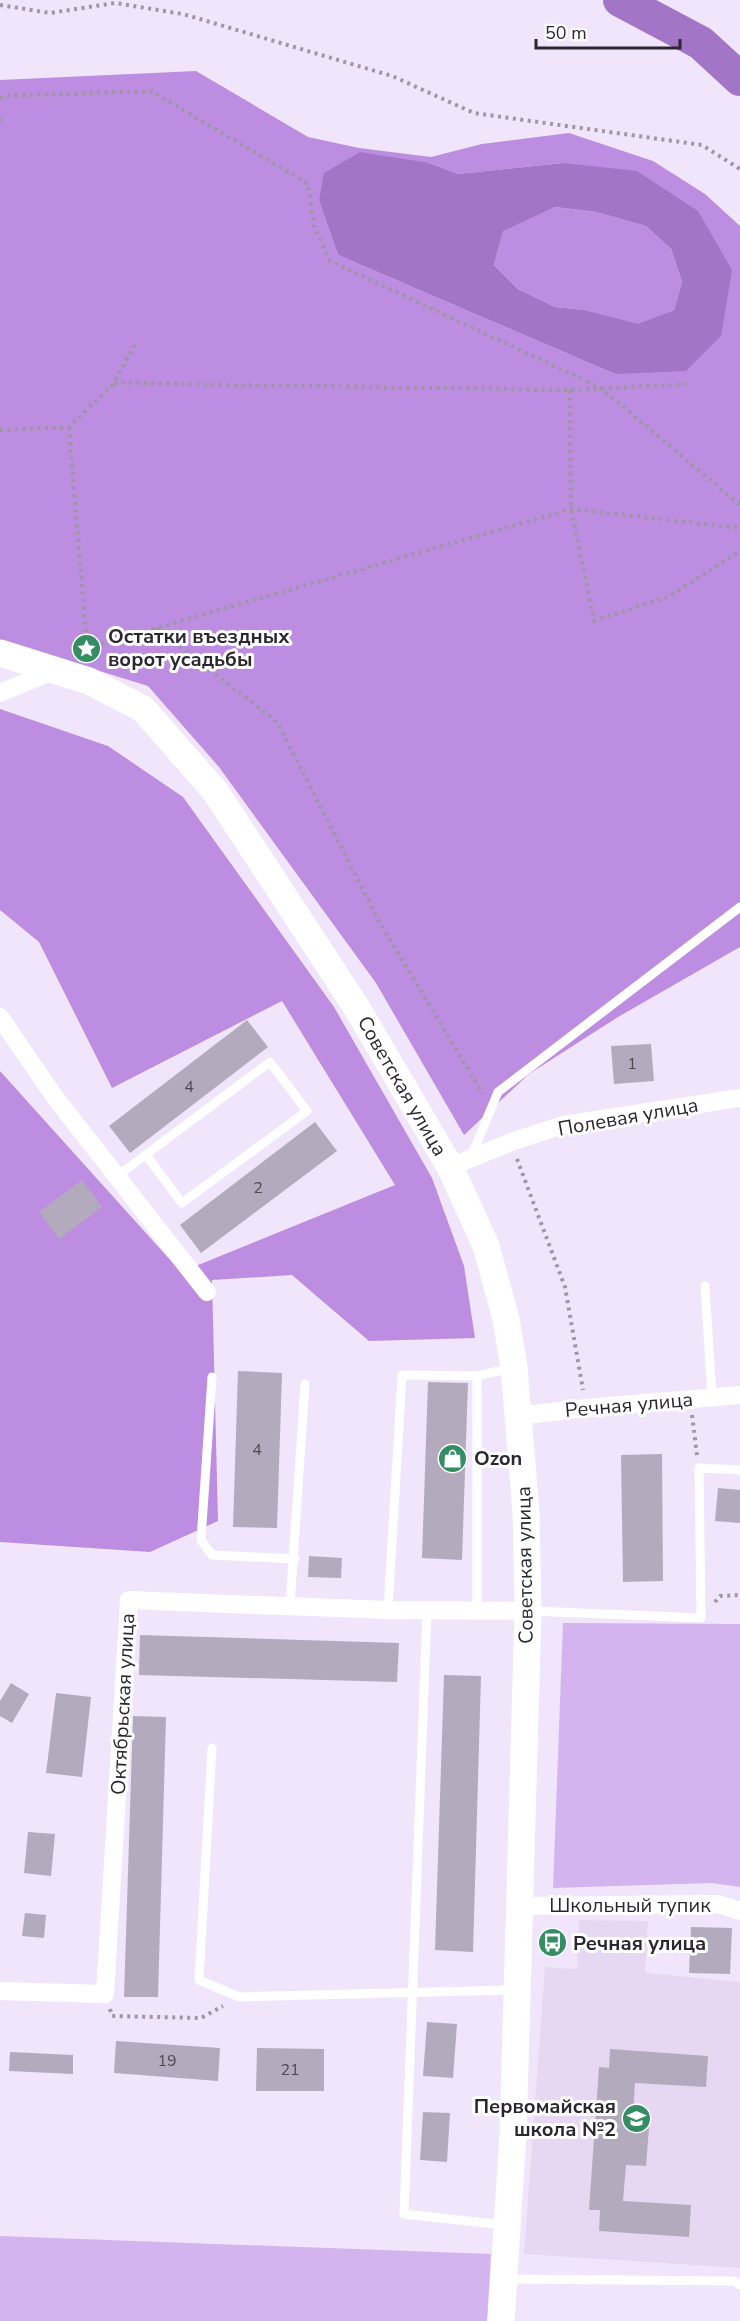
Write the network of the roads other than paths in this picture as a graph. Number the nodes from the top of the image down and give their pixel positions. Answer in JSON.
{"nodes":[{"id":1,"x":0,"y":653,"type":"edge"},
{"id":2,"x":56,"y":670,"type":"junction"},
{"id":3,"x":0,"y":693,"type":"edge"},
{"id":4,"x":740,"y":907,"type":"edge"},
{"id":5,"x":0,"y":1017,"type":"edge"},
{"id":6,"x":740,"y":1098,"type":"edge"},
{"id":7,"x":146,"y":1155,"type":"junction"},
{"id":8,"x":460,"y":1164,"type":"junction"},
{"id":9,"x":116,"y":1177,"type":"junction"},
{"id":10,"x":705,"y":1286,"type":"dead end"},
{"id":11,"x":207,"y":1292,"type":"dead end"},
{"id":12,"x":514,"y":1367,"type":"junction"},
{"id":13,"x":477,"y":1376,"type":"junction"},
{"id":14,"x":212,"y":1377,"type":"dead end"},
{"id":15,"x":305,"y":1384,"type":"dead end"},
{"id":16,"x":740,"y":1395,"type":"edge"},
{"id":17,"x":712,"y":1397,"type":"junction"},
{"id":18,"x":517,"y":1416,"type":"junction"},
{"id":19,"x":740,"y":1470,"type":"edge"},
{"id":20,"x":295,"y":1559,"type":"junction"},
{"id":21,"x":290,"y":1605,"type":"junction"},
{"id":22,"x":388,"y":1610,"type":"junction"},
{"id":23,"x":427,"y":1610,"type":"junction"},
{"id":24,"x":477,"y":1611,"type":"junction"},
{"id":25,"x":528,"y":1611,"type":"junction"},
{"id":26,"x":212,"y":1748,"type":"dead end"},
{"id":27,"x":520,"y":1906,"type":"junction"},
{"id":28,"x":740,"y":1911,"type":"edge"},
{"id":29,"x":517,"y":1990,"type":"junction"},
{"id":30,"x":0,"y":1991,"type":"edge"},
{"id":31,"x":411,"y":1992,"type":"junction"},
{"id":32,"x":507,"y":2226,"type":"junction"},
{"id":33,"x":504,"y":2279,"type":"junction"},
{"id":34,"x":740,"y":2285,"type":"edge"},
{"id":35,"x":501,"y":2321,"type":"edge"}],
"edges":[{"from":1,"to":2,"type":"main road","name":"Советская улица"},
{"from":2,"to":3,"type":"street"},
{"from":2,"to":8,"type":"main road","name":"Советская улица"},
{"from":4,"to":8,"type":"lane"},
{"from":5,"to":9,"type":"street"},
{"from":6,"to":8,"type":"street","name":"Полевая улица"},
{"from":7,"to":7,"type":"lane"},
{"from":7,"to":9,"type":"lane"},
{"from":8,"to":12,"type":"main road","name":"Советская улица"},
{"from":9,"to":11,"type":"street"},
{"from":10,"to":17,"type":"lane"},
{"from":12,"to":13,"type":"lane"},
{"from":12,"to":18,"type":"main road","name":"Советская улица"},
{"from":13,"to":22,"type":"lane"},
{"from":13,"to":24,"type":"lane"},
{"from":14,"to":20,"type":"lane"},
{"from":15,"to":20,"type":"lane"},
{"from":16,"to":17,"type":"street","name":"Речная улица"},
{"from":17,"to":18,"type":"street","name":"Речная улица"},
{"from":18,"to":25,"type":"main road","name":"Советская улица"},
{"from":19,"to":25,"type":"lane"},
{"from":20,"to":21,"type":"lane"},
{"from":21,"to":22,"type":"street","name":"Октябрьская улица"},
{"from":21,"to":30,"type":"street","name":"Октябрьская улица"},
{"from":22,"to":23,"type":"street","name":"Октябрьская улица"},
{"from":23,"to":24,"type":"street","name":"Октябрьская улица"},
{"from":23,"to":31,"type":"lane"},
{"from":24,"to":25,"type":"street","name":"Октябрьская улица"},
{"from":25,"to":27,"type":"main road","name":"Советская улица"},
{"from":26,"to":31,"type":"lane"},
{"from":27,"to":28,"type":"street","name":"Школьный тупик"},
{"from":27,"to":29,"type":"main road","name":"Советская улица"},
{"from":29,"to":31,"type":"lane"},
{"from":29,"to":32,"type":"main road","name":"Советская улица"},
{"from":31,"to":32,"type":"lane"},
{"from":32,"to":33,"type":"main road","name":"Советская улица"},
{"from":33,"to":34,"type":"lane"},
{"from":33,"to":35,"type":"main road","name":"Советская улица"}]}
